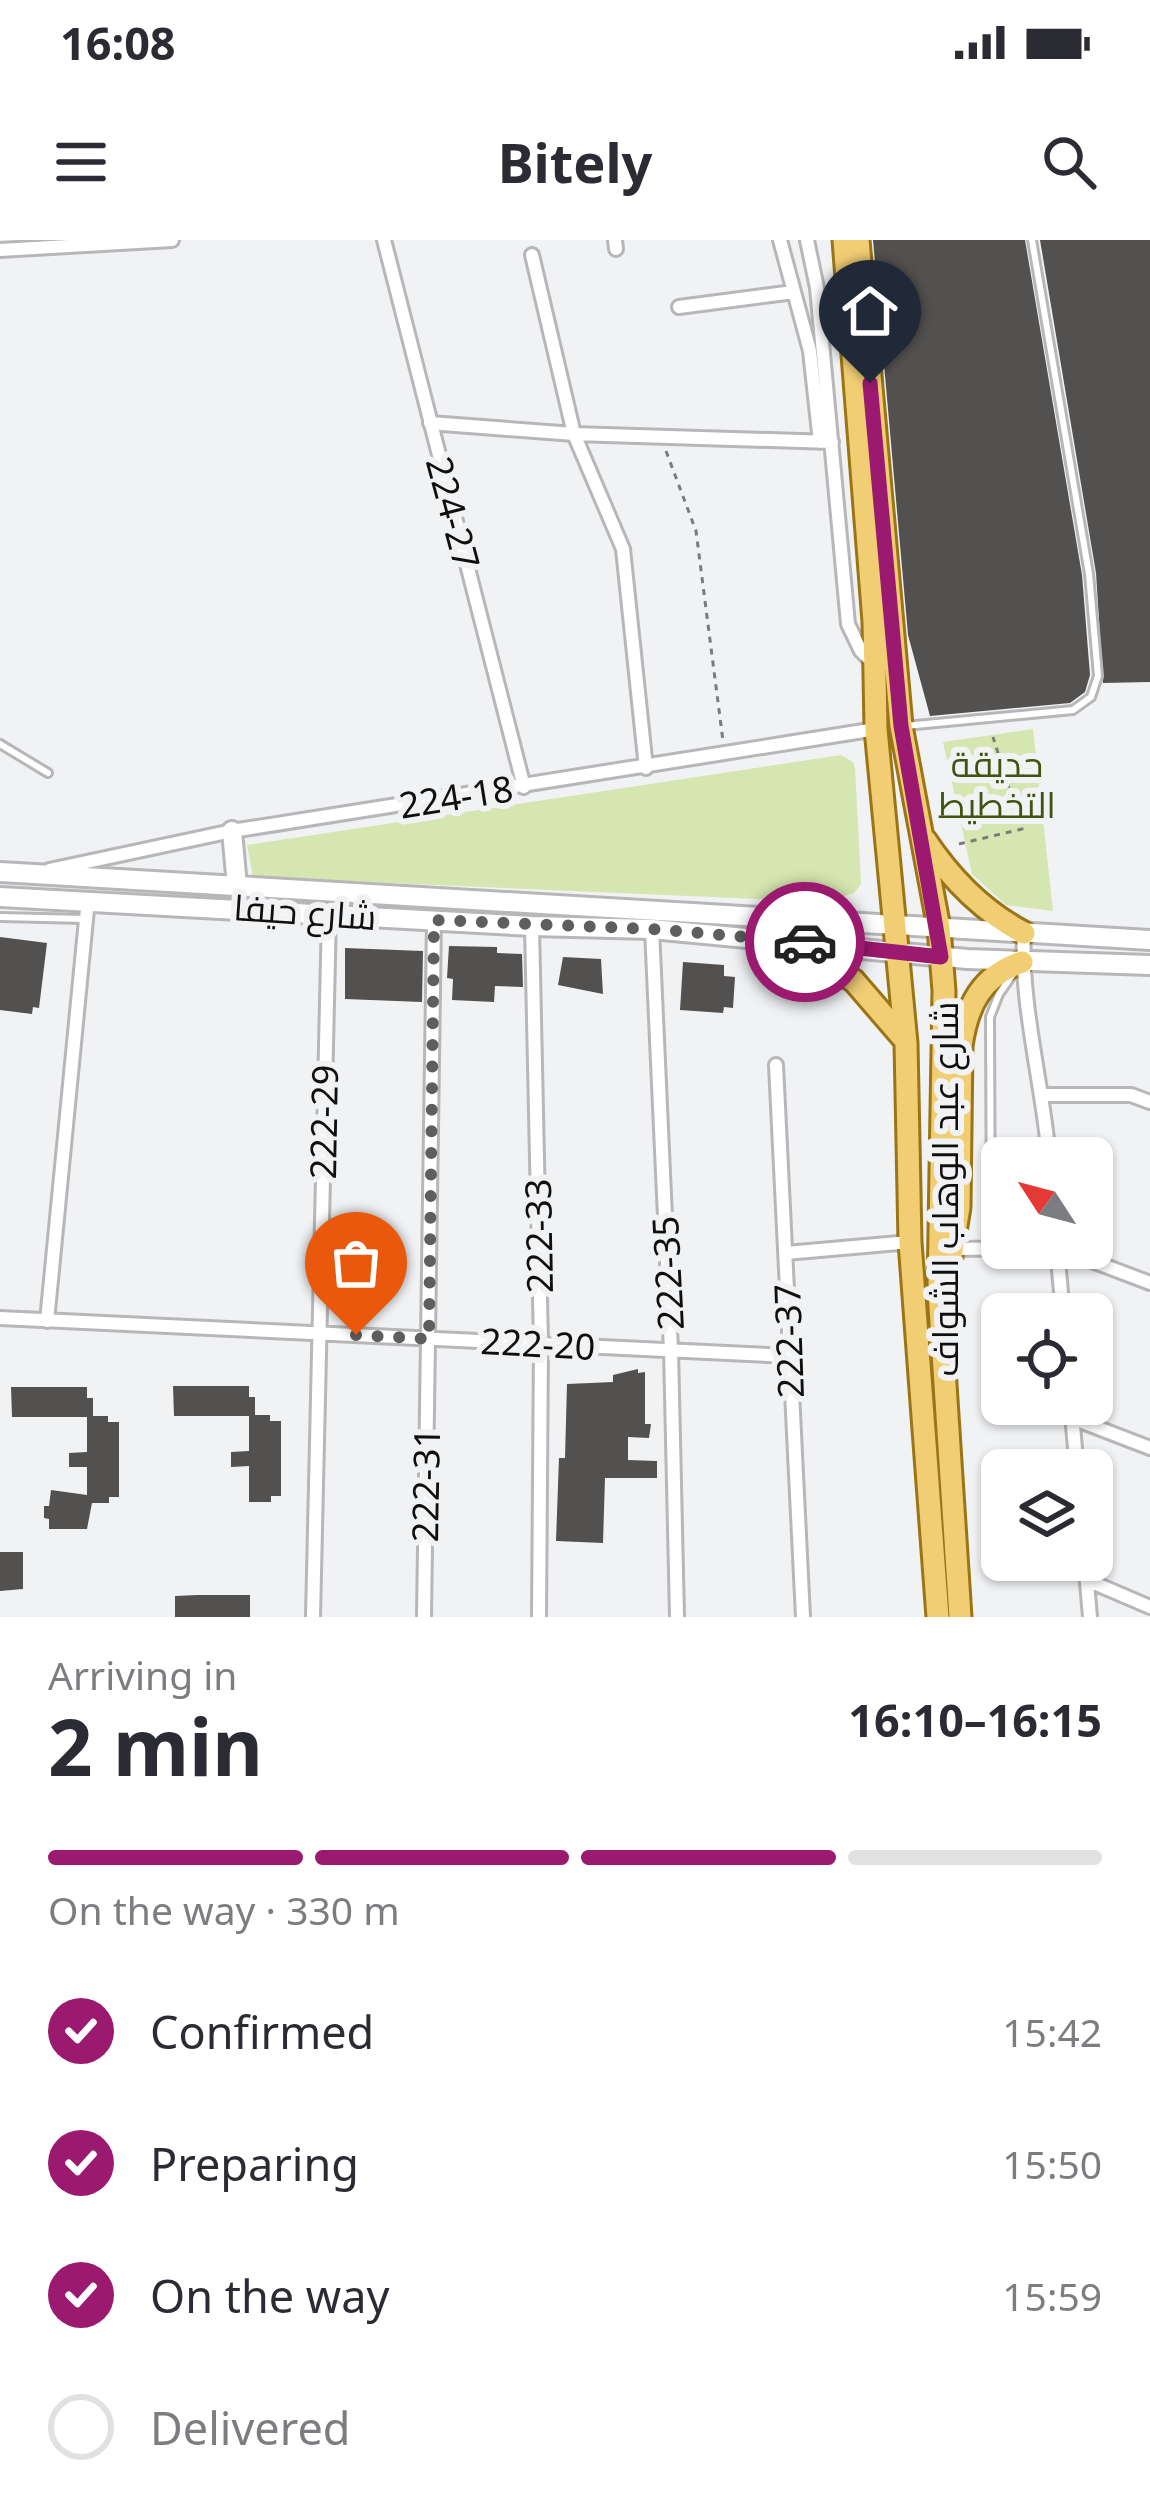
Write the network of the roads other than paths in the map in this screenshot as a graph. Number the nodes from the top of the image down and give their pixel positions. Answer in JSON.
{"nodes":[{"id":1,"x":172,"y":240,"type":"edge"},
{"id":2,"x":384,"y":240,"type":"edge"},
{"id":3,"x":780,"y":240,"type":"edge"},
{"id":4,"x":807,"y":240,"type":"edge"},
{"id":5,"x":844,"y":240,"type":"edge"},
{"id":6,"x":858,"y":240,"type":"edge"},
{"id":7,"x":1032,"y":240,"type":"edge"},
{"id":8,"x":0,"y":250,"type":"edge"},
{"id":9,"x":532,"y":255,"type":"dead end"},
{"id":10,"x":794,"y":292,"type":"junction"},
{"id":11,"x":680,"y":307,"type":"dead end"},
{"id":12,"x":430,"y":423,"type":"junction"},
{"id":13,"x":574,"y":434,"type":"junction"},
{"id":14,"x":826,"y":442,"type":"junction"},
{"id":15,"x":882,"y":621,"type":"junction"},
{"id":16,"x":874,"y":665,"type":"junction"},
{"id":17,"x":901,"y":726,"type":"junction"},
{"id":18,"x":875,"y":729,"type":"junction"},
{"id":19,"x":0,"y":745,"type":"edge"},
{"id":20,"x":646,"y":768,"type":"junction"},
{"id":21,"x":48,"y":773,"type":"dead end"},
{"id":22,"x":524,"y":787,"type":"junction"},
{"id":23,"x":232,"y":830,"type":"junction"},
{"id":24,"x":918,"y":830,"type":"junction"},
{"id":25,"x":0,"y":872,"type":"edge"},
{"id":26,"x":38,"y":872,"type":"junction"},
{"id":27,"x":237,"y":886,"type":"junction"},
{"id":28,"x":0,"y":896,"type":"edge"},
{"id":29,"x":87,"y":909,"type":"junction"},
{"id":30,"x":329,"y":914,"type":"junction"},
{"id":31,"x":0,"y":917,"type":"edge"},
{"id":32,"x":434,"y":920,"type":"junction"},
{"id":33,"x":895,"y":925,"type":"junction"},
{"id":34,"x":532,"y":926,"type":"junction"},
{"id":35,"x":939,"y":928,"type":"junction"},
{"id":36,"x":652,"y":929,"type":"junction"},
{"id":37,"x":1024,"y":933,"type":"junction"},
{"id":38,"x":794,"y":940,"type":"junction"},
{"id":39,"x":1150,"y":940,"type":"edge"},
{"id":40,"x":897,"y":951,"type":"junction"},
{"id":41,"x":941,"y":957,"type":"junction"},
{"id":42,"x":1022,"y":962,"type":"junction"},
{"id":43,"x":1150,"y":965,"type":"edge"},
{"id":44,"x":906,"y":1042,"type":"junction"},
{"id":45,"x":776,"y":1065,"type":"dead end"},
{"id":46,"x":1043,"y":1095,"type":"junction"},
{"id":47,"x":1150,"y":1102,"type":"edge"},
{"id":48,"x":991,"y":1137,"type":"edge"},
{"id":49,"x":1047,"y":1137,"type":"edge"},
{"id":50,"x":910,"y":1242,"type":"junction"},
{"id":51,"x":952,"y":1249,"type":"junction"},
{"id":52,"x":981,"y":1249,"type":"edge"},
{"id":53,"x":786,"y":1253,"type":"junction"},
{"id":54,"x":1113,"y":1269,"type":"edge"},
{"id":55,"x":1150,"y":1283,"type":"edge"},
{"id":56,"x":939,"y":1291,"type":"junction"},
{"id":57,"x":0,"y":1318,"type":"edge"},
{"id":58,"x":47,"y":1321,"type":"junction"},
{"id":59,"x":319,"y":1334,"type":"junction"},
{"id":60,"x":429,"y":1339,"type":"junction"},
{"id":61,"x":541,"y":1344,"type":"junction"},
{"id":62,"x":671,"y":1350,"type":"junction"},
{"id":63,"x":788,"y":1356,"type":"junction"},
{"id":64,"x":1102,"y":1425,"type":"edge"},
{"id":65,"x":1150,"y":1448,"type":"edge"},
{"id":66,"x":1087,"y":1581,"type":"edge"},
{"id":67,"x":1089,"y":1581,"type":"edge"},
{"id":68,"x":1150,"y":1607,"type":"edge"},
{"id":69,"x":313,"y":1617,"type":"edge"},
{"id":70,"x":424,"y":1617,"type":"edge"},
{"id":71,"x":539,"y":1617,"type":"edge"},
{"id":72,"x":677,"y":1617,"type":"edge"},
{"id":73,"x":803,"y":1617,"type":"edge"},
{"id":74,"x":938,"y":1617,"type":"edge"},
{"id":75,"x":960,"y":1617,"type":"edge"},
{"id":76,"x":1090,"y":1617,"type":"edge"}],
"edges":[{"from":1,"to":8,"type":"street"},
{"from":2,"to":12,"type":"street","name":"224-27"},
{"from":3,"to":10,"type":"street"},
{"from":4,"to":14,"type":"street"},
{"from":5,"to":15,"type":"main road"},
{"from":6,"to":15,"type":"main road"},
{"from":7,"to":17,"type":"lane"},
{"from":9,"to":13,"type":"street"},
{"from":10,"to":11,"type":"street"},
{"from":10,"to":14,"type":"street"},
{"from":12,"to":13,"type":"street"},
{"from":12,"to":22,"type":"street","name":"224-27"},
{"from":13,"to":14,"type":"street"},
{"from":13,"to":20,"type":"street"},
{"from":14,"to":16,"type":"street"},
{"from":15,"to":16,"type":"main road","name":"شارع عبد الوهاب الشواف"},
{"from":15,"to":17,"type":"main road","name":"شارع عبد الوهاب الشواف"},
{"from":16,"to":18,"type":"main road","name":"شارع عبد الوهاب الشواف"},
{"from":17,"to":24,"type":"main road","name":"شارع عبد الوهاب الشواف"},
{"from":18,"to":20,"type":"street","name":"224-18"},
{"from":18,"to":33,"type":"main road","name":"شارع عبد الوهاب الشواف"},
{"from":19,"to":21,"type":"lane"},
{"from":20,"to":22,"type":"street","name":"224-18"},
{"from":22,"to":23,"type":"street","name":"224-18"},
{"from":23,"to":26,"type":"street","name":"224-18"},
{"from":23,"to":27,"type":"main road"},
{"from":24,"to":35,"type":"main road","name":"شارع عبد الوهاب الشواف"},
{"from":24,"to":37,"type":"main road"},
{"from":25,"to":26,"type":"main road","name":"شارع حيفا"},
{"from":26,"to":27,"type":"main road","name":"شارع حيفا"},
{"from":27,"to":33,"type":"main road","name":"شارع حيفا"},
{"from":28,"to":29,"type":"main road","name":"شارع حيفا"},
{"from":29,"to":30,"type":"main road","name":"شارع حيفا"},
{"from":29,"to":31,"type":"lane"},
{"from":29,"to":58,"type":"street"},
{"from":30,"to":32,"type":"main road","name":"شارع حيفا"},
{"from":30,"to":59,"type":"street","name":"222-29"},
{"from":32,"to":34,"type":"main road","name":"شارع حيفا"},
{"from":32,"to":60,"type":"street","name":"222-31"},
{"from":33,"to":35,"type":"main road","name":"شارع حيفا"},
{"from":33,"to":40,"type":"main road","name":"شارع عبد الوهاب الشواف"},
{"from":34,"to":36,"type":"main road","name":"شارع حيفا"},
{"from":34,"to":61,"type":"street","name":"222-33"},
{"from":35,"to":37,"type":"main road","name":"شارع حيفا"},
{"from":35,"to":41,"type":"main road","name":"شارع عبد الوهاب الشواف"},
{"from":36,"to":38,"type":"main road","name":"شارع حيفا"},
{"from":36,"to":62,"type":"street","name":"222-35"},
{"from":37,"to":39,"type":"main road","name":"شارع حيفا"},
{"from":37,"to":42,"type":"street"},
{"from":38,"to":40,"type":"main road","name":"شارع حيفا"},
{"from":38,"to":44,"type":"main road"},
{"from":40,"to":41,"type":"main road","name":"شارع حيفا"},
{"from":40,"to":44,"type":"main road","name":"شارع عبد الوهاب الشواف"},
{"from":41,"to":42,"type":"main road","name":"شارع حيفا"},
{"from":41,"to":56,"type":"main road","name":"شارع عبد الوهاب الشواف"},
{"from":42,"to":43,"type":"main road","name":"شارع حيفا"},
{"from":42,"to":46,"type":"street"},
{"from":42,"to":48,"type":"lane"},
{"from":42,"to":51,"type":"main road"},
{"from":44,"to":50,"type":"main road","name":"شارع عبد الوهاب الشواف"},
{"from":45,"to":53,"type":"street","name":"222-37"},
{"from":46,"to":47,"type":"street"},
{"from":46,"to":49,"type":"street"},
{"from":50,"to":53,"type":"street"},
{"from":50,"to":74,"type":"main road","name":"شارع عبد الوهاب الشواف"},
{"from":51,"to":52,"type":"street"},
{"from":51,"to":56,"type":"main road"},
{"from":53,"to":63,"type":"street","name":"222-37"},
{"from":54,"to":55,"type":"street"},
{"from":56,"to":75,"type":"main road","name":"شارع عبد الوهاب الشواف"},
{"from":57,"to":58,"type":"street","name":"222-20"},
{"from":58,"to":59,"type":"street","name":"222-20"},
{"from":59,"to":60,"type":"street","name":"222-20"},
{"from":59,"to":69,"type":"street","name":"222-29"},
{"from":60,"to":61,"type":"street","name":"222-20"},
{"from":60,"to":70,"type":"street","name":"222-31"},
{"from":61,"to":62,"type":"street","name":"222-20"},
{"from":61,"to":71,"type":"street","name":"222-33"},
{"from":62,"to":63,"type":"street","name":"222-20"},
{"from":62,"to":72,"type":"street","name":"222-35"},
{"from":63,"to":73,"type":"street","name":"222-37"},
{"from":64,"to":65,"type":"street"},
{"from":66,"to":76,"type":"street"},
{"from":67,"to":68,"type":"street"}]}
